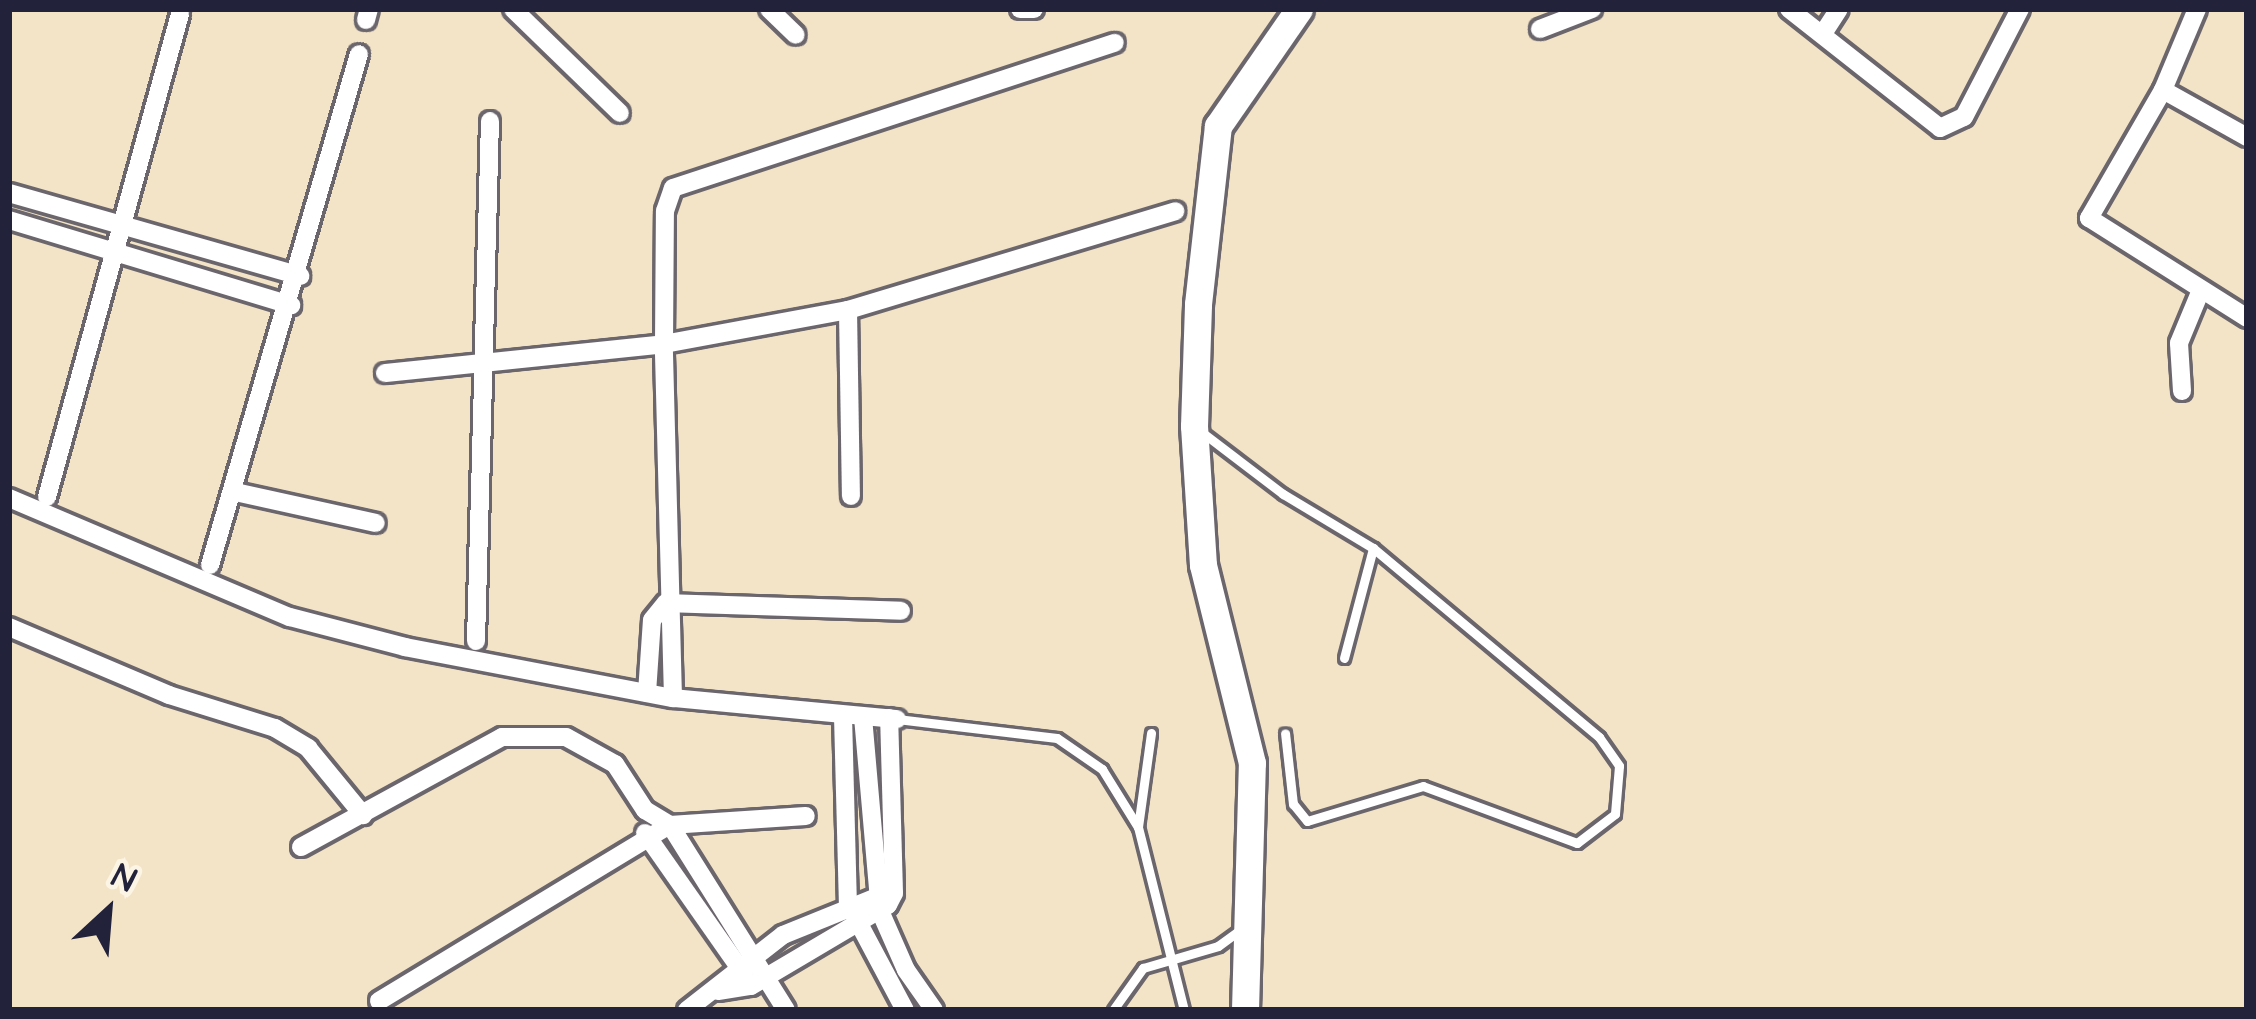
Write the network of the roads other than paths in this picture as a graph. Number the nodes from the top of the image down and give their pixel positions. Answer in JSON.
{"nodes":[{"id":1,"x":513,"y":9,"type":"edge"},
{"id":2,"x":769,"y":9,"type":"edge"},
{"id":3,"x":1020,"y":9,"type":"edge"},
{"id":4,"x":1034,"y":9,"type":"edge"},
{"id":5,"x":1299,"y":9,"type":"edge"},
{"id":6,"x":1592,"y":9,"type":"edge"},
{"id":7,"x":1789,"y":9,"type":"edge"},
{"id":8,"x":1839,"y":9,"type":"edge"},
{"id":9,"x":2020,"y":9,"type":"edge"},
{"id":10,"x":2197,"y":9,"type":"edge"},
{"id":11,"x":179,"y":14,"type":"dead end"},
{"id":12,"x":1540,"y":29,"type":"dead end"},
{"id":13,"x":1824,"y":32,"type":"junction"},
{"id":14,"x":796,"y":35,"type":"dead end"},
{"id":15,"x":1115,"y":43,"type":"dead end"},
{"id":16,"x":359,"y":53,"type":"dead end"},
{"id":17,"x":2164,"y":90,"type":"junction"},
{"id":18,"x":620,"y":113,"type":"dead end"},
{"id":19,"x":490,"y":122,"type":"dead end"},
{"id":20,"x":2247,"y":137,"type":"edge"},
{"id":21,"x":9,"y":193,"type":"edge"},
{"id":22,"x":1175,"y":212,"type":"dead end"},
{"id":23,"x":9,"y":220,"type":"edge"},
{"id":24,"x":124,"y":226,"type":"junction"},
{"id":25,"x":116,"y":251,"type":"junction"},
{"id":26,"x":300,"y":275,"type":"junction"},
{"id":27,"x":2201,"y":290,"type":"junction"},
{"id":28,"x":291,"y":304,"type":"junction"},
{"id":29,"x":848,"y":310,"type":"junction"},
{"id":30,"x":2247,"y":318,"type":"edge"},
{"id":31,"x":664,"y":344,"type":"junction"},
{"id":32,"x":486,"y":364,"type":"junction"},
{"id":33,"x":385,"y":373,"type":"dead end"},
{"id":34,"x":2182,"y":391,"type":"dead end"},
{"id":35,"x":1194,"y":426,"type":"junction"},
{"id":36,"x":235,"y":492,"type":"junction"},
{"id":37,"x":851,"y":496,"type":"dead end"},
{"id":38,"x":47,"y":497,"type":"dead end"},
{"id":39,"x":9,"y":498,"type":"edge"},
{"id":40,"x":376,"y":523,"type":"dead end"},
{"id":41,"x":1373,"y":548,"type":"junction"},
{"id":42,"x":211,"y":566,"type":"dead end"},
{"id":43,"x":666,"y":603,"type":"junction"},
{"id":44,"x":901,"y":610,"type":"dead end"},
{"id":45,"x":9,"y":627,"type":"edge"},
{"id":46,"x":476,"y":640,"type":"dead end"},
{"id":47,"x":1344,"y":658,"type":"dead end"},
{"id":48,"x":647,"y":693,"type":"junction"},
{"id":49,"x":673,"y":698,"type":"junction"},
{"id":50,"x":853,"y":716,"type":"junction"},
{"id":51,"x":893,"y":718,"type":"junction"},
{"id":52,"x":1151,"y":733,"type":"dead end"},
{"id":53,"x":1286,"y":733,"type":"dead end"},
{"id":54,"x":893,"y":795,"type":"junction"},
{"id":55,"x":847,"y":796,"type":"junction"},
{"id":56,"x":871,"y":796,"type":"junction"},
{"id":57,"x":645,"y":811,"type":"junction"},
{"id":58,"x":362,"y":815,"type":"junction"},
{"id":59,"x":806,"y":816,"type":"dead end"},
{"id":60,"x":670,"y":825,"type":"junction"},
{"id":61,"x":1138,"y":827,"type":"junction"},
{"id":62,"x":645,"y":839,"type":"junction"},
{"id":63,"x":301,"y":847,"type":"dead end"},
{"id":64,"x":884,"y":899,"type":"junction"},
{"id":65,"x":848,"y":903,"type":"junction"},
{"id":66,"x":1253,"y":914,"type":"junction"},
{"id":67,"x":856,"y":927,"type":"junction"},
{"id":68,"x":757,"y":956,"type":"junction"},
{"id":69,"x":1174,"y":958,"type":"junction"},
{"id":70,"x":740,"y":969,"type":"junction"},
{"id":71,"x":772,"y":982,"type":"junction"},
{"id":72,"x":752,"y":986,"type":"junction"},
{"id":73,"x":718,"y":991,"type":"junction"},
{"id":74,"x":380,"y":1001,"type":"dead end"},
{"id":75,"x":687,"y":1010,"type":"edge"},
{"id":76,"x":785,"y":1010,"type":"edge"},
{"id":77,"x":905,"y":1010,"type":"edge"},
{"id":78,"x":934,"y":1010,"type":"edge"},
{"id":79,"x":1113,"y":1010,"type":"edge"},
{"id":80,"x":1184,"y":1010,"type":"edge"},
{"id":81,"x":1245,"y":1010,"type":"edge"}],
"edges":[{"from":1,"to":18,"type":"street"},
{"from":2,"to":14,"type":"street"},
{"from":3,"to":4,"type":"street"},
{"from":5,"to":35,"type":"main road"},
{"from":6,"to":12,"type":"street"},
{"from":7,"to":13,"type":"street"},
{"from":8,"to":13,"type":"street"},
{"from":9,"to":13,"type":"street"},
{"from":10,"to":17,"type":"street"},
{"from":11,"to":24,"type":"street"},
{"from":15,"to":31,"type":"street"},
{"from":16,"to":26,"type":"street"},
{"from":17,"to":20,"type":"street"},
{"from":17,"to":27,"type":"street"},
{"from":19,"to":32,"type":"street"},
{"from":21,"to":24,"type":"street"},
{"from":22,"to":29,"type":"street"},
{"from":23,"to":25,"type":"street"},
{"from":24,"to":25,"type":"street"},
{"from":24,"to":26,"type":"street"},
{"from":25,"to":28,"type":"street"},
{"from":25,"to":38,"type":"street"},
{"from":26,"to":28,"type":"street"},
{"from":27,"to":30,"type":"street"},
{"from":27,"to":34,"type":"street"},
{"from":28,"to":36,"type":"street"},
{"from":29,"to":31,"type":"street"},
{"from":29,"to":37,"type":"street"},
{"from":31,"to":32,"type":"street"},
{"from":31,"to":43,"type":"street"},
{"from":32,"to":33,"type":"street"},
{"from":32,"to":46,"type":"street"},
{"from":35,"to":41,"type":"lane"},
{"from":35,"to":66,"type":"main road"},
{"from":36,"to":40,"type":"street"},
{"from":36,"to":42,"type":"street"},
{"from":39,"to":48,"type":"street"},
{"from":41,"to":47,"type":"lane"},
{"from":41,"to":53,"type":"lane"},
{"from":43,"to":44,"type":"street"},
{"from":43,"to":48,"type":"street"},
{"from":43,"to":49,"type":"street"},
{"from":45,"to":58,"type":"street"},
{"from":48,"to":49,"type":"street"},
{"from":49,"to":50,"type":"street"},
{"from":50,"to":51,"type":"street"},
{"from":50,"to":55,"type":"street"},
{"from":50,"to":56,"type":"street"},
{"from":51,"to":54,"type":"street"},
{"from":51,"to":61,"type":"lane"},
{"from":52,"to":61,"type":"lane"},
{"from":54,"to":56,"type":"street"},
{"from":54,"to":64,"type":"street"},
{"from":55,"to":56,"type":"street"},
{"from":55,"to":65,"type":"street"},
{"from":56,"to":64,"type":"street"},
{"from":57,"to":58,"type":"street"},
{"from":57,"to":60,"type":"street"},
{"from":57,"to":62,"type":"street"},
{"from":58,"to":63,"type":"street"},
{"from":59,"to":60,"type":"street"},
{"from":60,"to":62,"type":"street"},
{"from":60,"to":68,"type":"street"},
{"from":61,"to":69,"type":"lane"},
{"from":62,"to":70,"type":"street"},
{"from":62,"to":74,"type":"street"},
{"from":64,"to":65,"type":"street"},
{"from":64,"to":67,"type":"street"},
{"from":64,"to":78,"type":"street"},
{"from":65,"to":67,"type":"street"},
{"from":65,"to":68,"type":"street"},
{"from":66,"to":69,"type":"lane"},
{"from":66,"to":81,"type":"main road"},
{"from":67,"to":71,"type":"street"},
{"from":67,"to":77,"type":"street"},
{"from":68,"to":70,"type":"street"},
{"from":68,"to":71,"type":"street"},
{"from":69,"to":79,"type":"lane"},
{"from":69,"to":80,"type":"lane"},
{"from":70,"to":72,"type":"street"},
{"from":70,"to":73,"type":"street"},
{"from":71,"to":72,"type":"street"},
{"from":71,"to":76,"type":"street"},
{"from":72,"to":73,"type":"street"},
{"from":73,"to":75,"type":"street"}]}
